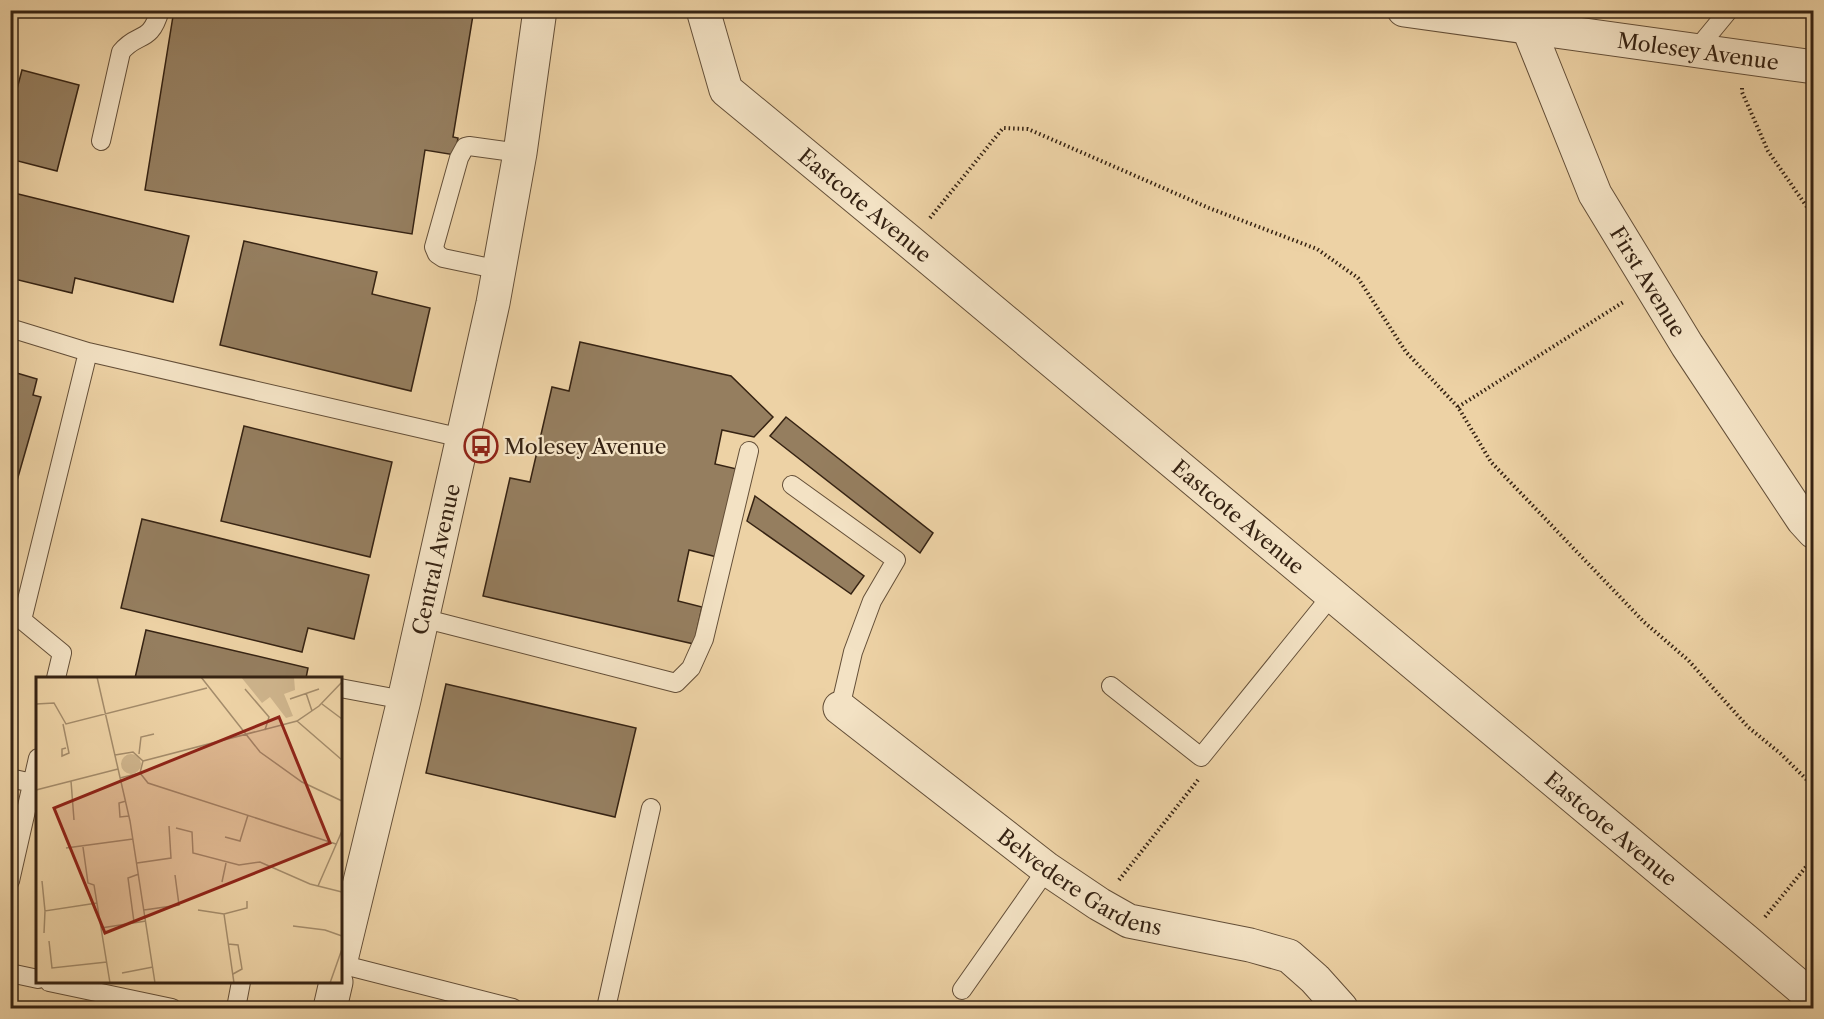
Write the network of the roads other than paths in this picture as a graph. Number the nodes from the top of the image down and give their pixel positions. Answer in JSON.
{"nodes":[{"id":1,"x":160,"y":10,"type":"edge"},
{"id":2,"x":540,"y":10,"type":"edge"},
{"id":3,"x":703,"y":10,"type":"edge"},
{"id":4,"x":1404,"y":10,"type":"edge"},
{"id":5,"x":1729,"y":10,"type":"edge"},
{"id":6,"x":1525,"y":19,"type":"edge"},
{"id":7,"x":1695,"y":50,"type":"junction"},
{"id":8,"x":1814,"y":67,"type":"edge"},
{"id":9,"x":101,"y":141,"type":"dead end"},
{"id":10,"x":520,"y":153,"type":"junction"},
{"id":11,"x":500,"y":270,"type":"junction"},
{"id":12,"x":10,"y":328,"type":"edge"},
{"id":13,"x":88,"y":352,"type":"junction"},
{"id":14,"x":462,"y":438,"type":"junction"},
{"id":15,"x":749,"y":451,"type":"dead end"},
{"id":16,"x":792,"y":485,"type":"dead end"},
{"id":17,"x":1814,"y":532,"type":"edge"},
{"id":18,"x":1332,"y":595,"type":"junction"},
{"id":19,"x":422,"y":618,"type":"junction"},
{"id":20,"x":56,"y":677,"type":"edge"},
{"id":21,"x":1111,"y":686,"type":"dead end"},
{"id":22,"x":342,"y":688,"type":"edge"},
{"id":23,"x":404,"y":700,"type":"junction"},
{"id":24,"x":840,"y":708,"type":"joint"},
{"id":25,"x":36,"y":766,"type":"edge"},
{"id":26,"x":10,"y":778,"type":"edge"},
{"id":27,"x":32,"y":783,"type":"junction"},
{"id":28,"x":651,"y":808,"type":"dead end"},
{"id":29,"x":1047,"y":869,"type":"junction"},
{"id":30,"x":10,"y":881,"type":"edge"},
{"id":31,"x":342,"y":956,"type":"edge"},
{"id":32,"x":342,"y":965,"type":"edge"},
{"id":33,"x":10,"y":973,"type":"edge"},
{"id":34,"x":36,"y":979,"type":"edge"},
{"id":35,"x":58,"y":983,"type":"edge"},
{"id":36,"x":241,"y":983,"type":"edge"},
{"id":37,"x":336,"y":983,"type":"edge"},
{"id":38,"x":962,"y":990,"type":"dead end"},
{"id":39,"x":1814,"y":999,"type":"edge"},
{"id":40,"x":172,"y":1008,"type":"edge"},
{"id":41,"x":236,"y":1008,"type":"edge"},
{"id":42,"x":330,"y":1008,"type":"edge"},
{"id":43,"x":513,"y":1008,"type":"edge"},
{"id":44,"x":606,"y":1008,"type":"edge"},
{"id":45,"x":1341,"y":1008,"type":"edge"}],
"edges":[{"from":1,"to":9,"type":"lane"},
{"from":2,"to":10,"type":"street","name":"Central Avenue"},
{"from":3,"to":18,"type":"street","name":"Eastcote Avenue"},
{"from":4,"to":6,"type":"street","name":"Molesey Avenue"},
{"from":5,"to":7,"type":"lane"},
{"from":6,"to":7,"type":"street","name":"Molesey Avenue"},
{"from":6,"to":17,"type":"street","name":"First Avenue"},
{"from":7,"to":8,"type":"street","name":"Molesey Avenue"},
{"from":10,"to":11,"type":"street","name":"Central Avenue"},
{"from":10,"to":11,"type":"lane"},
{"from":11,"to":14,"type":"street","name":"Central Avenue"},
{"from":12,"to":13,"type":"lane"},
{"from":13,"to":14,"type":"lane"},
{"from":13,"to":20,"type":"lane"},
{"from":14,"to":19,"type":"street","name":"Central Avenue"},
{"from":15,"to":19,"type":"lane"},
{"from":16,"to":24,"type":"lane"},
{"from":18,"to":21,"type":"lane"},
{"from":18,"to":39,"type":"street","name":"Eastcote Avenue"},
{"from":19,"to":23,"type":"street","name":"Central Avenue"},
{"from":22,"to":23,"type":"lane"},
{"from":23,"to":31,"type":"street","name":"Central Avenue"},
{"from":24,"to":29,"type":"street","name":"Belvedere Gardens"},
{"from":25,"to":27,"type":"lane"},
{"from":26,"to":27,"type":"lane"},
{"from":27,"to":30,"type":"lane"},
{"from":28,"to":44,"type":"lane"},
{"from":29,"to":38,"type":"lane"},
{"from":29,"to":45,"type":"street","name":"Belvedere Gardens"},
{"from":32,"to":43,"type":"lane"},
{"from":33,"to":34,"type":"lane"},
{"from":35,"to":40,"type":"lane"},
{"from":36,"to":41,"type":"lane"},
{"from":37,"to":42,"type":"street"}]}
